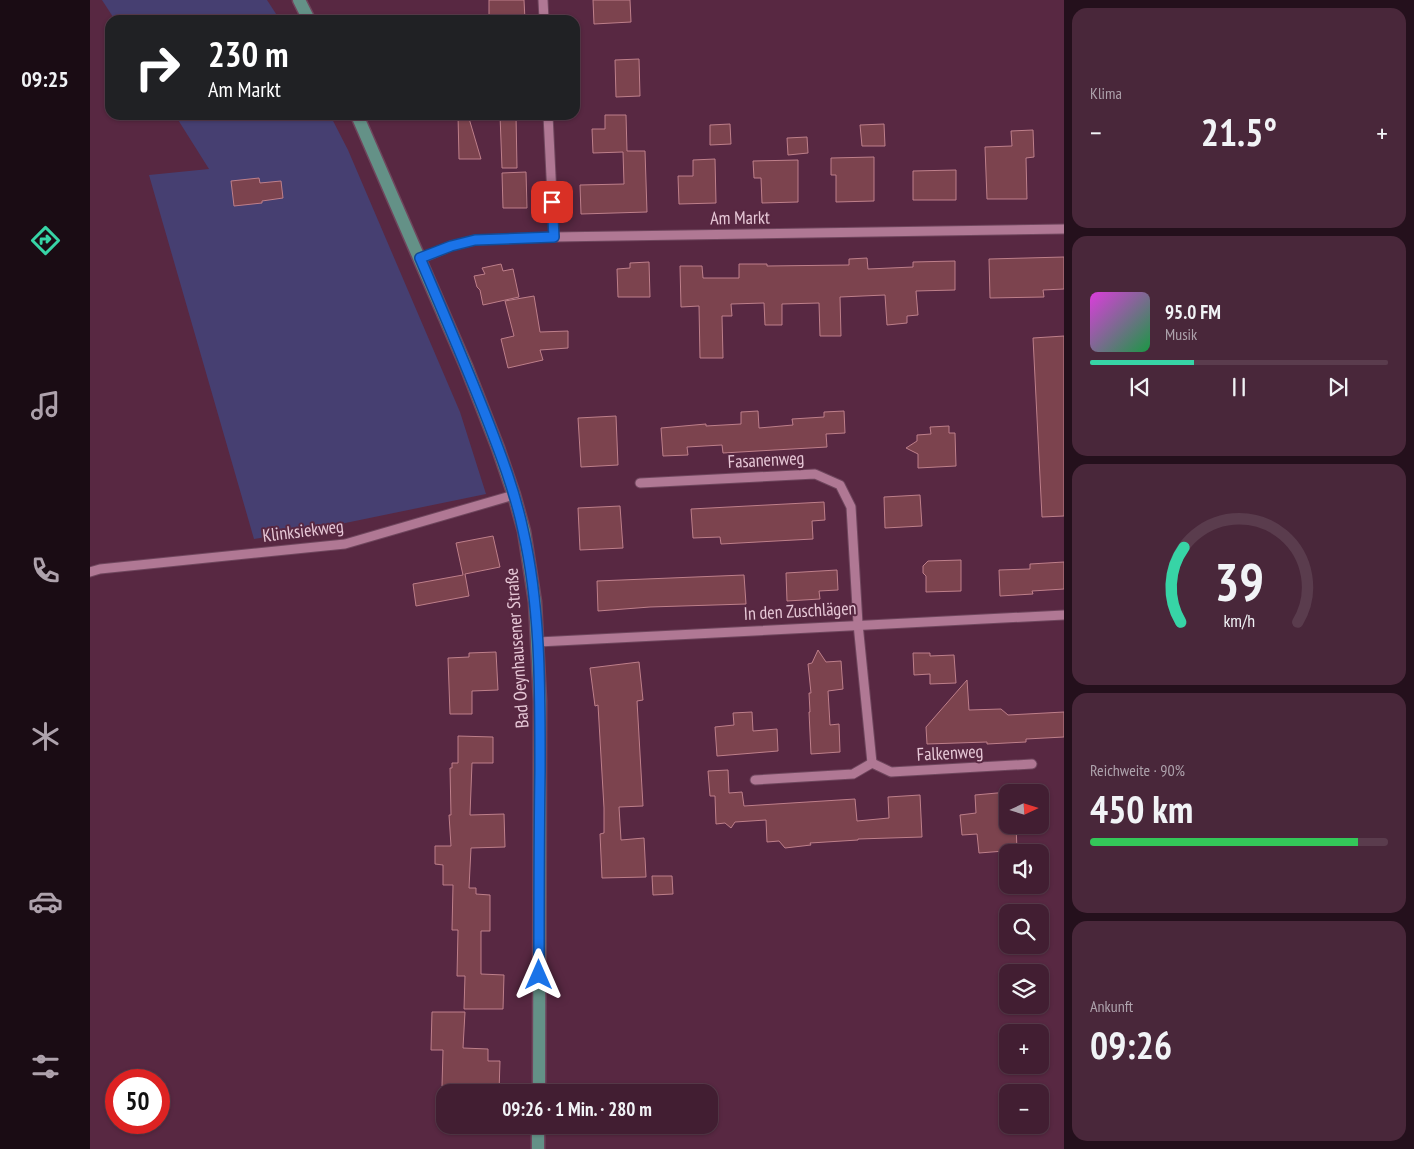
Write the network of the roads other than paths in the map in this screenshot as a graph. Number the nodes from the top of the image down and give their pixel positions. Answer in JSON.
{"nodes":[{"id":1,"x":299,"y":0,"type":"edge"},
{"id":2,"x":543,"y":0,"type":"edge"},
{"id":3,"x":306,"y":15,"type":"edge"},
{"id":4,"x":544,"y":15,"type":"edge"},
{"id":5,"x":359,"y":120,"type":"edge"},
{"id":6,"x":548,"y":120,"type":"edge"},
{"id":7,"x":1064,"y":228,"type":"edge"},
{"id":8,"x":554,"y":237,"type":"junction"},
{"id":9,"x":420,"y":258,"type":"junction"},
{"id":10,"x":640,"y":483,"type":"dead end"},
{"id":11,"x":514,"y":495,"type":"junction"},
{"id":12,"x":90,"y":572,"type":"edge"},
{"id":13,"x":1064,"y":614,"type":"edge"},
{"id":14,"x":858,"y":624,"type":"junction"},
{"id":15,"x":538,"y":642,"type":"junction"},
{"id":16,"x":872,"y":763,"type":"junction"},
{"id":17,"x":1032,"y":764,"type":"dead end"},
{"id":18,"x":755,"y":780,"type":"dead end"},
{"id":19,"x":538,"y":1084,"type":"edge"},
{"id":20,"x":538,"y":1134,"type":"edge"},
{"id":21,"x":538,"y":1149,"type":"edge"}],
"edges":[{"from":1,"to":3,"type":"main road"},
{"from":2,"to":4,"type":"street"},
{"from":5,"to":9,"type":"main road","name":"Bad Oeynhausener Straße"},
{"from":6,"to":8,"type":"street"},
{"from":7,"to":8,"type":"street","name":"Am Markt"},
{"from":8,"to":9,"type":"street","name":"Am Markt"},
{"from":9,"to":11,"type":"main road","name":"Bad Oeynhausener Straße"},
{"from":10,"to":14,"type":"street","name":"Fasanenweg"},
{"from":11,"to":12,"type":"street","name":"Klinksiekweg"},
{"from":11,"to":15,"type":"main road","name":"Bad Oeynhausener Straße"},
{"from":13,"to":14,"type":"street","name":"In den Zuschlägen"},
{"from":14,"to":15,"type":"street","name":"In den Zuschlägen"},
{"from":14,"to":16,"type":"street"},
{"from":15,"to":19,"type":"main road","name":"Bad Oeynhausener Straße"},
{"from":16,"to":17,"type":"street","name":"Falkenweg"},
{"from":16,"to":18,"type":"street"},
{"from":20,"to":21,"type":"main road"}]}
